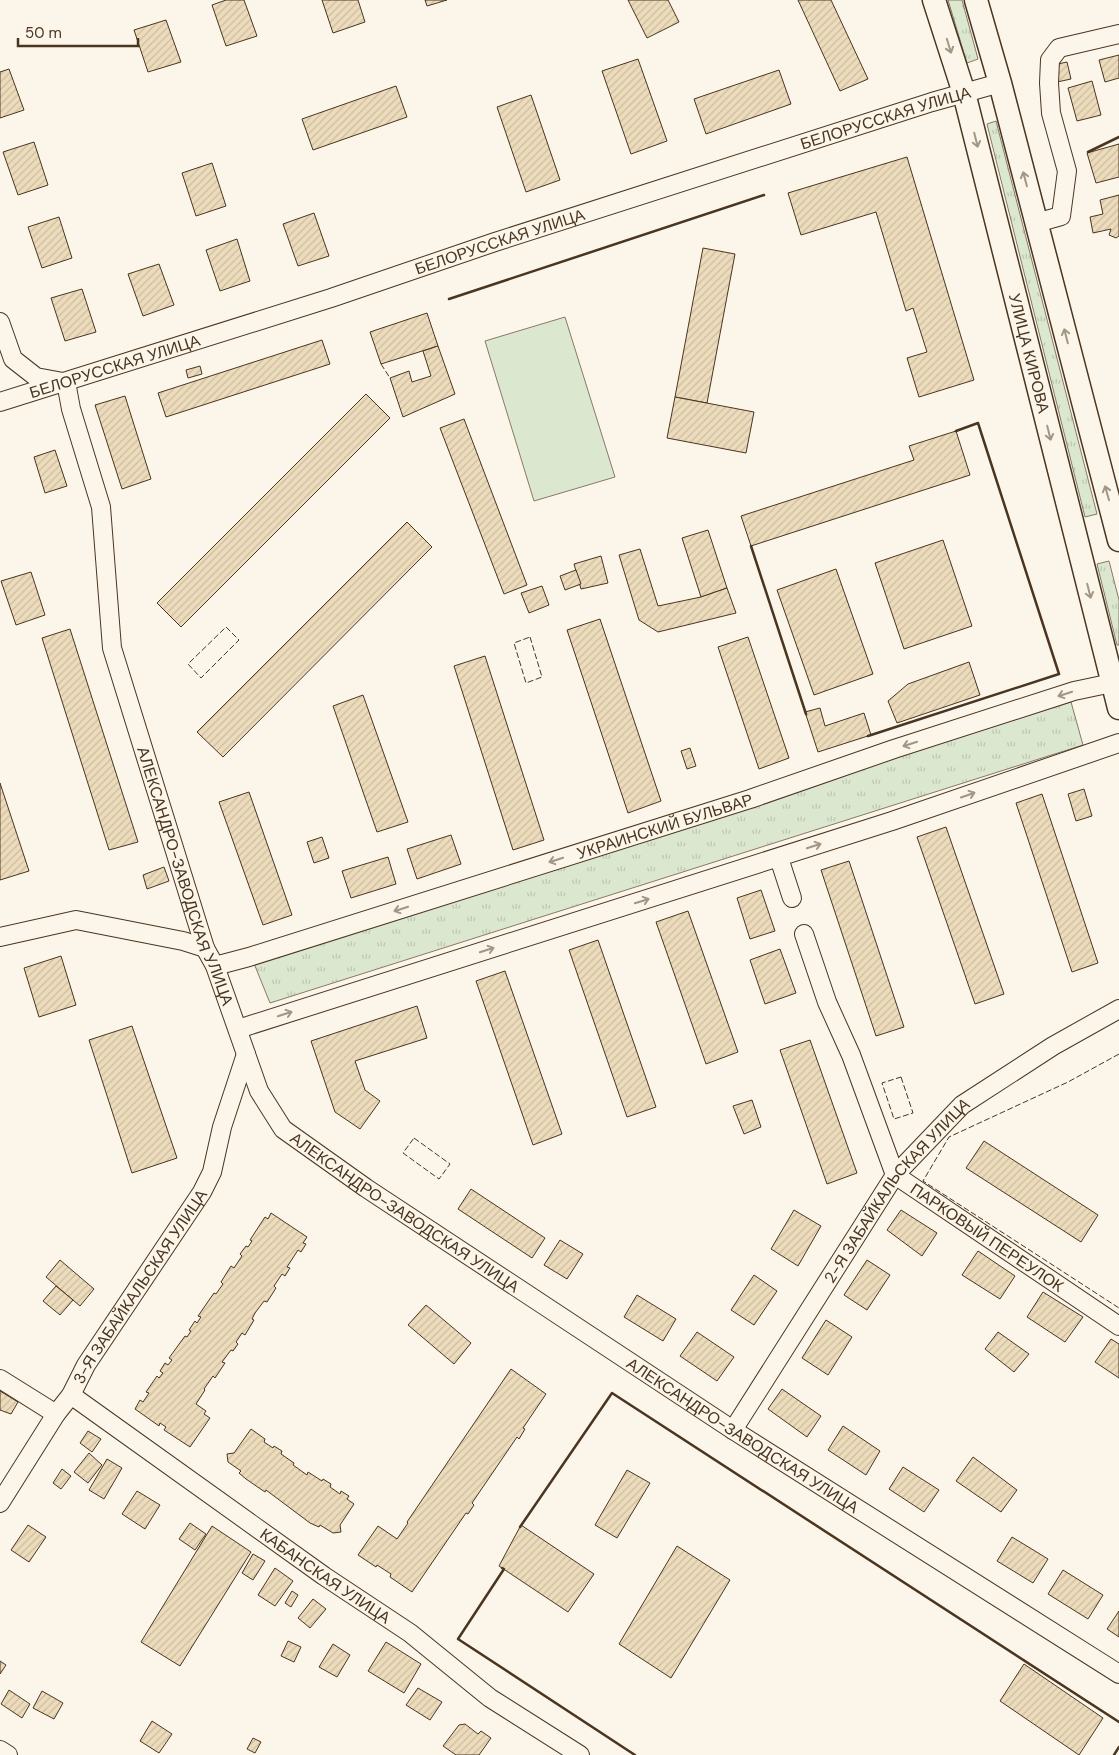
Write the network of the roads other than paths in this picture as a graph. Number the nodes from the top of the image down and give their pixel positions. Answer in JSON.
{"nodes":[{"id":1,"x":934,"y":0,"type":"edge"},
{"id":2,"x":976,"y":0,"type":"edge"},
{"id":3,"x":1119,"y":34,"type":"edge"},
{"id":4,"x":1000,"y":83,"type":"junction"},
{"id":5,"x":964,"y":93,"type":"junction"},
{"id":6,"x":1036,"y":223,"type":"junction"},
{"id":7,"x":0,"y":322,"type":"edge"},
{"id":8,"x":66,"y":382,"type":"junction"},
{"id":9,"x":0,"y":402,"type":"edge"},
{"id":10,"x":1119,"y":540,"type":"edge"},
{"id":11,"x":1116,"y":682,"type":"edge"},
{"id":12,"x":1119,"y":708,"type":"edge"},
{"id":13,"x":1119,"y":742,"type":"edge"},
{"id":14,"x":779,"y":858,"type":"junction"},
{"id":15,"x":792,"y":898,"type":"dead end"},
{"id":16,"x":804,"y":934,"type":"dead end"},
{"id":17,"x":0,"y":937,"type":"edge"},
{"id":18,"x":205,"y":948,"type":"junction"},
{"id":19,"x":215,"y":966,"type":"junction"},
{"id":20,"x":1119,"y":1009,"type":"edge"},
{"id":21,"x":238,"y":1029,"type":"junction"},
{"id":22,"x":246,"y":1054,"type":"junction"},
{"id":23,"x":895,"y":1175,"type":"junction"},
{"id":24,"x":1119,"y":1326,"type":"edge"},
{"id":25,"x":0,"y":1379,"type":"edge"},
{"id":26,"x":71,"y":1395,"type":"junction"},
{"id":27,"x":56,"y":1414,"type":"junction"},
{"id":28,"x":733,"y":1430,"type":"junction"},
{"id":29,"x":0,"y":1503,"type":"edge"},
{"id":30,"x":1119,"y":1674,"type":"edge"},
{"id":31,"x":0,"y":1750,"type":"edge"},
{"id":32,"x":8,"y":1755,"type":"edge"},
{"id":33,"x":580,"y":1755,"type":"edge"}],
"edges":[{"from":1,"to":5,"type":"main road","name":"УЛИЦА КИРОВА","one_way":true},
{"from":2,"to":4,"type":"main road"},
{"from":3,"to":6,"type":"street"},
{"from":4,"to":5,"type":"street","name":"БЕЛОРУССКАЯ УЛИЦА"},
{"from":6,"to":4,"type":"main road","one_way":true},
{"from":5,"to":8,"type":"street","name":"БЕЛОРУССКАЯ УЛИЦА"},
{"from":5,"to":11,"type":"main road","name":"УЛИЦА КИРОВА","one_way":true},
{"from":10,"to":6,"type":"main road","one_way":true},
{"from":7,"to":8,"type":"street"},
{"from":8,"to":9,"type":"street","name":"БЕЛОРУССКАЯ УЛИЦА"},
{"from":8,"to":18,"type":"street","name":"АЛЕКСАНДРО-ЗАВОДСКАЯ УЛИЦА"},
{"from":11,"to":12,"type":"main road","name":"УЛИЦА КИРОВА"},
{"from":11,"to":19,"type":"street","name":"УКРАИНСКИЙ БУЛЬВАР","one_way":true},
{"from":14,"to":13,"type":"street","one_way":true},
{"from":14,"to":15,"type":"street"},
{"from":21,"to":14,"type":"street","one_way":true},
{"from":16,"to":23,"type":"street","name":"ПАРКОВЫЙ ПЕРЕУЛОК"},
{"from":17,"to":18,"type":"street"},
{"from":18,"to":19,"type":"street","name":"АЛЕКСАНДРО-ЗАВОДСКАЯ УЛИЦА"},
{"from":19,"to":21,"type":"street","name":"АЛЕКСАНДРО-ЗАВОДСКАЯ УЛИЦА"},
{"from":20,"to":23,"type":"street","name":"2-Я ЗАБАЙКАЛЬСКАЯ УЛИЦА"},
{"from":21,"to":22,"type":"street","name":"АЛЕКСАНДРО-ЗАВОДСКАЯ УЛИЦА"},
{"from":22,"to":26,"type":"street","name":"3-Я ЗАБАЙКАЛЬСКАЯ УЛИЦА"},
{"from":22,"to":28,"type":"street","name":"АЛЕКСАНДРО-ЗАВОДСКАЯ УЛИЦА"},
{"from":23,"to":24,"type":"street","name":"ПАРКОВЫЙ ПЕРЕУЛОК"},
{"from":23,"to":28,"type":"street","name":"2-Я ЗАБАЙКАЛЬСКАЯ УЛИЦА"},
{"from":25,"to":27,"type":"street"},
{"from":26,"to":27,"type":"street","name":"3-Я ЗАБАЙКАЛЬСКАЯ УЛИЦА"},
{"from":26,"to":33,"type":"street","name":"КАБАНСКАЯ УЛИЦА"},
{"from":27,"to":29,"type":"street","name":"3-Я ЗАБАЙКАЛЬСКАЯ УЛИЦА"},
{"from":28,"to":30,"type":"street","name":"АЛЕКСАНДРО-ЗАВОДСКАЯ УЛИЦА"},
{"from":31,"to":32,"type":"street"}]}
